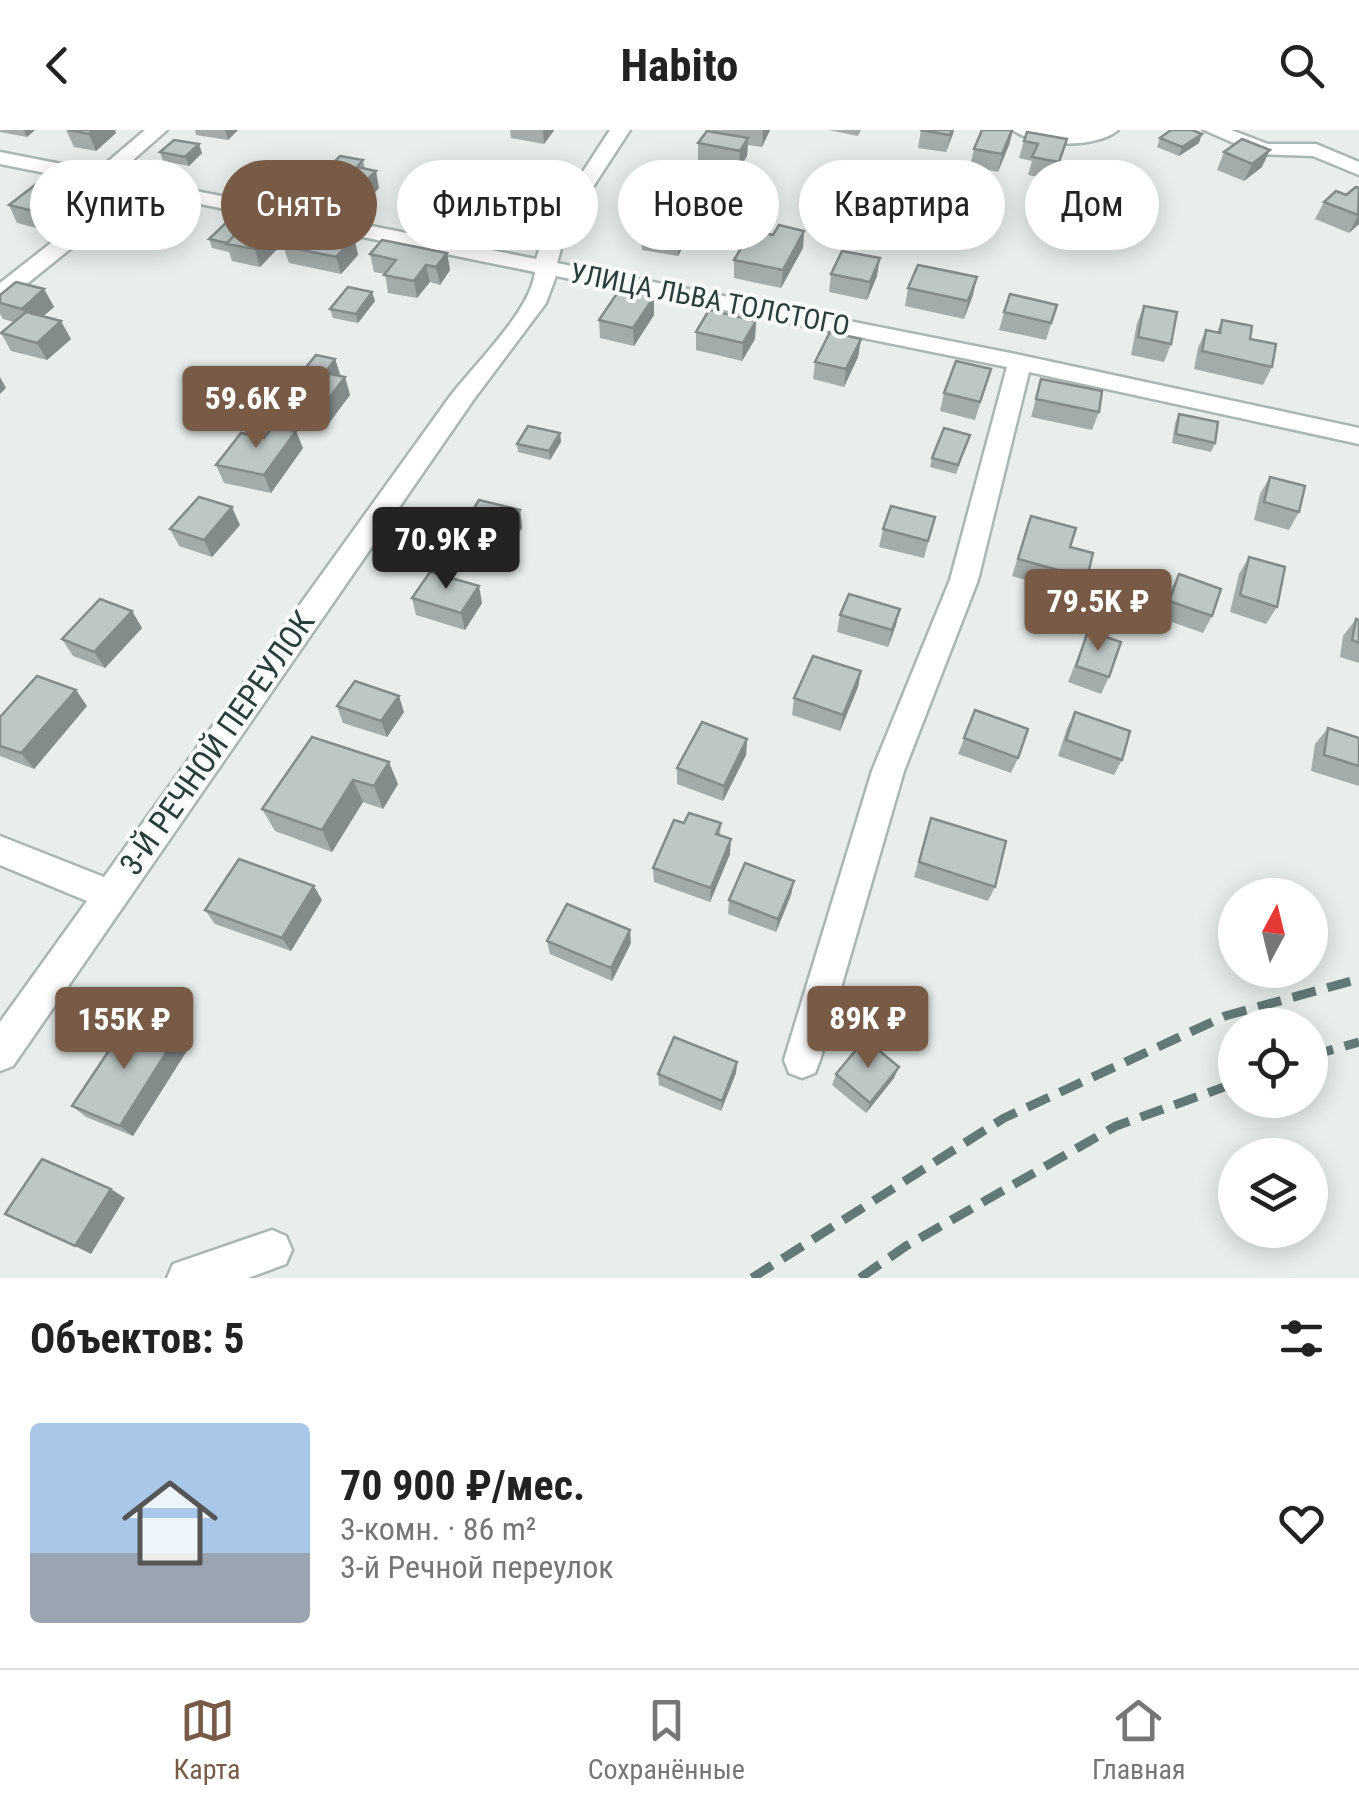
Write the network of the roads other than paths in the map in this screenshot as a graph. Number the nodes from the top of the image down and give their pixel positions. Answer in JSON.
{"nodes":[{"id":1,"x":156,"y":130,"type":"edge"},
{"id":2,"x":620,"y":130,"type":"edge"},
{"id":3,"x":1022,"y":130,"type":"edge"},
{"id":4,"x":1108,"y":130,"type":"edge"},
{"id":5,"x":1214,"y":130,"type":"edge"},
{"id":6,"x":0,"y":158,"type":"edge"},
{"id":7,"x":122,"y":160,"type":"edge"},
{"id":8,"x":30,"y":164,"type":"edge"},
{"id":9,"x":1359,"y":169,"type":"edge"},
{"id":10,"x":201,"y":199,"type":"edge"},
{"id":11,"x":55,"y":250,"type":"edge"},
{"id":12,"x":546,"y":266,"type":"junction"},
{"id":13,"x":0,"y":294,"type":"edge"},
{"id":14,"x":1020,"y":362,"type":"junction"},
{"id":15,"x":1359,"y":436,"type":"edge"},
{"id":16,"x":0,"y":850,"type":"edge"},
{"id":17,"x":110,"y":895,"type":"junction"},
{"id":18,"x":0,"y":1053,"type":"edge"},
{"id":19,"x":802,"y":1060,"type":"dead end"},
{"id":20,"x":272,"y":1250,"type":"dead end"},
{"id":21,"x":186,"y":1278,"type":"edge"}],
"edges":[{"from":1,"to":7,"type":"street"},
{"from":2,"to":12,"type":"street","name":"3-Й РЕЧНОЙ ПЕРЕУЛОК"},
{"from":3,"to":4,"type":"street"},
{"from":5,"to":9,"type":"street"},
{"from":6,"to":8,"type":"street","name":"УЛИЦА ЛЬВА ТОЛСТОГО"},
{"from":10,"to":12,"type":"street","name":"УЛИЦА ЛЬВА ТОЛСТОГО"},
{"from":11,"to":13,"type":"street"},
{"from":12,"to":14,"type":"street","name":"УЛИЦА ЛЬВА ТОЛСТОГО"},
{"from":12,"to":17,"type":"street","name":"3-Й РЕЧНОЙ ПЕРЕУЛОК"},
{"from":14,"to":15,"type":"street","name":"УЛИЦА ЛЬВА ТОЛСТОГО"},
{"from":14,"to":19,"type":"street"},
{"from":16,"to":17,"type":"street"},
{"from":17,"to":18,"type":"street","name":"3-Й РЕЧНОЙ ПЕРЕУЛОК"},
{"from":20,"to":21,"type":"street"}]}
